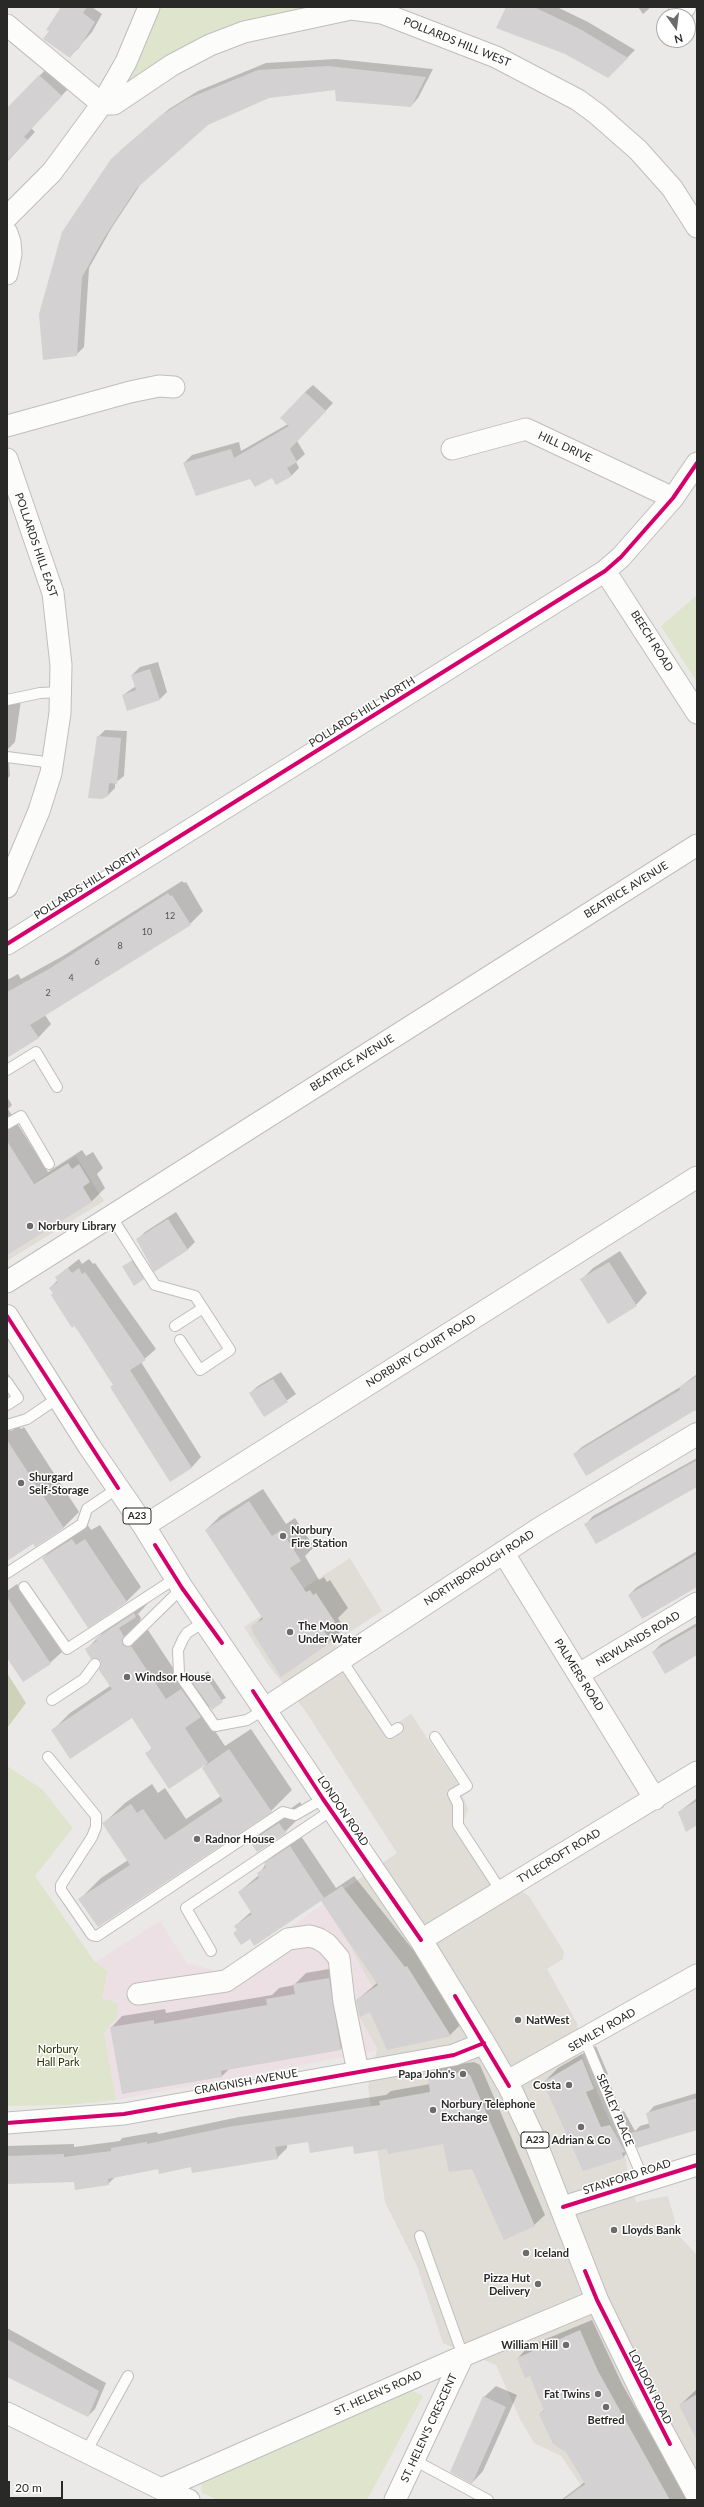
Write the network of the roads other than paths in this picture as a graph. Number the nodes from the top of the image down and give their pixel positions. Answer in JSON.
{"nodes":[{"id":1,"x":149,"y":7,"type":"edge"},
{"id":2,"x":350,"y":8,"type":"edge"},
{"id":3,"x":7,"y":25,"type":"edge"},
{"id":4,"x":102,"y":104,"type":"junction"},
{"id":5,"x":7,"y":217,"type":"edge"},
{"id":6,"x":697,"y":227,"type":"edge"},
{"id":7,"x":7,"y":233,"type":"edge"},
{"id":8,"x":7,"y":274,"type":"edge"},
{"id":9,"x":174,"y":387,"type":"dead end"},
{"id":10,"x":7,"y":426,"type":"edge"},
{"id":11,"x":452,"y":449,"type":"dead end"},
{"id":12,"x":7,"y":459,"type":"edge"},
{"id":13,"x":697,"y":463,"type":"edge"},
{"id":14,"x":673,"y":498,"type":"junction"},
{"id":15,"x":605,"y":571,"type":"junction"},
{"id":16,"x":61,"y":692,"type":"junction"},
{"id":17,"x":7,"y":700,"type":"edge"},
{"id":18,"x":697,"y":713,"type":"edge"},
{"id":19,"x":7,"y":758,"type":"edge"},
{"id":20,"x":53,"y":763,"type":"junction"},
{"id":21,"x":697,"y":844,"type":"edge"},
{"id":22,"x":7,"y":887,"type":"edge"},
{"id":23,"x":7,"y":944,"type":"edge"},
{"id":24,"x":7,"y":1070,"type":"edge"},
{"id":25,"x":57,"y":1087,"type":"dead end"},
{"id":26,"x":7,"y":1124,"type":"edge"},
{"id":27,"x":49,"y":1164,"type":"dead end"},
{"id":28,"x":697,"y":1177,"type":"edge"},
{"id":29,"x":111,"y":1216,"type":"junction"},
{"id":30,"x":7,"y":1282,"type":"edge"},
{"id":31,"x":203,"y":1308,"type":"junction"},
{"id":32,"x":7,"y":1316,"type":"edge"},
{"id":33,"x":175,"y":1326,"type":"dead end"},
{"id":34,"x":180,"y":1340,"type":"dead end"},
{"id":35,"x":7,"y":1382,"type":"edge"},
{"id":36,"x":58,"y":1398,"type":"junction"},
{"id":37,"x":7,"y":1405,"type":"edge"},
{"id":38,"x":7,"y":1425,"type":"edge"},
{"id":39,"x":697,"y":1434,"type":"edge"},
{"id":40,"x":118,"y":1488,"type":"junction"},
{"id":41,"x":144,"y":1526,"type":"junction"},
{"id":42,"x":503,"y":1552,"type":"junction"},
{"id":43,"x":7,"y":1573,"type":"edge"},
{"id":44,"x":179,"y":1583,"type":"junction"},
{"id":45,"x":24,"y":1587,"type":"dead end"},
{"id":46,"x":697,"y":1603,"type":"edge"},
{"id":47,"x":205,"y":1620,"type":"junction"},
{"id":48,"x":128,"y":1641,"type":"dead end"},
{"id":49,"x":341,"y":1659,"type":"junction"},
{"id":50,"x":95,"y":1664,"type":"dead end"},
{"id":51,"x":579,"y":1674,"type":"junction"},
{"id":52,"x":52,"y":1700,"type":"dead end"},
{"id":53,"x":265,"y":1709,"type":"junction"},
{"id":54,"x":398,"y":1728,"type":"dead end"},
{"id":55,"x":435,"y":1737,"type":"dead end"},
{"id":56,"x":48,"y":1757,"type":"dead end"},
{"id":57,"x":697,"y":1772,"type":"edge"},
{"id":58,"x":655,"y":1799,"type":"junction"},
{"id":59,"x":327,"y":1804,"type":"junction"},
{"id":60,"x":500,"y":1891,"type":"junction"},
{"id":61,"x":421,"y":1940,"type":"junction"},
{"id":62,"x":211,"y":1951,"type":"dead end"},
{"id":63,"x":697,"y":1975,"type":"edge"},
{"id":64,"x":138,"y":1994,"type":"dead end"},
{"id":65,"x":585,"y":2040,"type":"junction"},
{"id":66,"x":484,"y":2042,"type":"junction"},
{"id":67,"x":358,"y":2072,"type":"junction"},
{"id":68,"x":506,"y":2082,"type":"junction"},
{"id":69,"x":7,"y":2123,"type":"edge"},
{"id":70,"x":697,"y":2165,"type":"edge"},
{"id":71,"x":644,"y":2181,"type":"junction"},
{"id":72,"x":563,"y":2207,"type":"junction"},
{"id":73,"x":420,"y":2236,"type":"dead end"},
{"id":74,"x":597,"y":2300,"type":"junction"},
{"id":75,"x":463,"y":2356,"type":"junction"},
{"id":76,"x":128,"y":2376,"type":"dead end"},
{"id":77,"x":7,"y":2413,"type":"edge"},
{"id":78,"x":86,"y":2452,"type":"junction"},
{"id":79,"x":414,"y":2460,"type":"junction"},
{"id":80,"x":161,"y":2489,"type":"junction"},
{"id":81,"x":697,"y":2495,"type":"edge"},
{"id":82,"x":189,"y":2500,"type":"edge"},
{"id":83,"x":395,"y":2500,"type":"edge"},
{"id":84,"x":488,"y":2500,"type":"edge"}],
"edges":[{"from":1,"to":4,"type":"street"},
{"from":2,"to":4,"type":"street","name":"POLLARDS HILL WEST"},
{"from":2,"to":6,"type":"street","name":"POLLARDS HILL WEST"},
{"from":3,"to":4,"type":"street"},
{"from":4,"to":5,"type":"street"},
{"from":7,"to":8,"type":"street"},
{"from":9,"to":10,"type":"street"},
{"from":11,"to":14,"type":"street","name":"HILL DRIVE"},
{"from":12,"to":16,"type":"street","name":"POLLARDS HILL EAST"},
{"from":13,"to":14,"type":"street","name":"POLLARDS HILL NORTH"},
{"from":14,"to":15,"type":"street","name":"POLLARDS HILL NORTH"},
{"from":15,"to":18,"type":"street","name":"BEECH ROAD"},
{"from":15,"to":23,"type":"street","name":"POLLARDS HILL NORTH"},
{"from":16,"to":17,"type":"lane"},
{"from":16,"to":20,"type":"street","name":"POLLARDS HILL EAST"},
{"from":19,"to":20,"type":"lane"},
{"from":20,"to":22,"type":"street","name":"POLLARDS HILL EAST"},
{"from":21,"to":29,"type":"street","name":"BEATRICE AVENUE"},
{"from":24,"to":25,"type":"lane"},
{"from":26,"to":27,"type":"lane"},
{"from":28,"to":41,"type":"street","name":"NORBURY COURT ROAD"},
{"from":29,"to":30,"type":"street","name":"BEATRICE AVENUE"},
{"from":29,"to":31,"type":"lane"},
{"from":31,"to":33,"type":"lane"},
{"from":31,"to":34,"type":"lane"},
{"from":32,"to":36,"type":"main road","name":"LONDON ROAD","number":"A23"},
{"from":35,"to":37,"type":"lane"},
{"from":36,"to":38,"type":"lane"},
{"from":36,"to":40,"type":"main road","name":"LONDON ROAD","number":"A23"},
{"from":39,"to":42,"type":"main road","name":"NORTHBOROUGH ROAD"},
{"from":40,"to":41,"type":"main road","name":"LONDON ROAD","number":"A23"},
{"from":40,"to":43,"type":"lane"},
{"from":41,"to":44,"type":"main road","name":"LONDON ROAD","number":"A23"},
{"from":42,"to":49,"type":"main road","name":"NORTHBOROUGH ROAD"},
{"from":42,"to":51,"type":"street","name":"PALMERS ROAD"},
{"from":44,"to":45,"type":"lane"},
{"from":44,"to":47,"type":"main road","name":"LONDON ROAD","number":"A23"},
{"from":44,"to":48,"type":"lane"},
{"from":46,"to":51,"type":"street","name":"NEWLANDS ROAD"},
{"from":47,"to":53,"type":"main road","name":"LONDON ROAD","number":"A23"},
{"from":47,"to":53,"type":"lane"},
{"from":49,"to":53,"type":"main road","name":"NORTHBOROUGH ROAD"},
{"from":49,"to":54,"type":"lane"},
{"from":50,"to":52,"type":"lane"},
{"from":51,"to":58,"type":"street","name":"PALMERS ROAD"},
{"from":53,"to":59,"type":"main road","name":"LONDON ROAD","number":"A23"},
{"from":55,"to":60,"type":"lane"},
{"from":56,"to":59,"type":"lane"},
{"from":57,"to":58,"type":"street","name":"TYLECROFT ROAD"},
{"from":58,"to":60,"type":"street","name":"TYLECROFT ROAD"},
{"from":59,"to":61,"type":"main road","name":"LONDON ROAD","number":"A23"},
{"from":59,"to":62,"type":"lane"},
{"from":60,"to":61,"type":"street","name":"TYLECROFT ROAD"},
{"from":61,"to":66,"type":"main road","name":"LONDON ROAD","number":"A23"},
{"from":63,"to":65,"type":"street","name":"SEMLEY ROAD"},
{"from":64,"to":67,"type":"street"},
{"from":65,"to":68,"type":"street","name":"SEMLEY ROAD"},
{"from":65,"to":71,"type":"lane","name":"SEMLEY PLACE"},
{"from":66,"to":67,"type":"street","name":"CRAIGNISH AVENUE"},
{"from":66,"to":68,"type":"main road","name":"LONDON ROAD","number":"A23"},
{"from":67,"to":69,"type":"street","name":"CRAIGNISH AVENUE"},
{"from":68,"to":72,"type":"main road","name":"LONDON ROAD","number":"A23"},
{"from":70,"to":71,"type":"street","name":"STANFORD ROAD"},
{"from":71,"to":72,"type":"street","name":"STANFORD ROAD"},
{"from":72,"to":74,"type":"main road","name":"LONDON ROAD","number":"A23"},
{"from":73,"to":75,"type":"lane"},
{"from":74,"to":75,"type":"street","name":"ST. HELEN'S ROAD"},
{"from":74,"to":81,"type":"main road","name":"LONDON ROAD","number":"A23"},
{"from":75,"to":79,"type":"street","name":"ST. HELEN'S CRESCENT"},
{"from":75,"to":80,"type":"street","name":"ST. HELEN'S ROAD"},
{"from":76,"to":78,"type":"lane"},
{"from":77,"to":78,"type":"street"},
{"from":78,"to":80,"type":"street"},
{"from":79,"to":83,"type":"street","name":"ST. HELEN'S CRESCENT"},
{"from":79,"to":84,"type":"lane"},
{"from":80,"to":82,"type":"street"}]}
